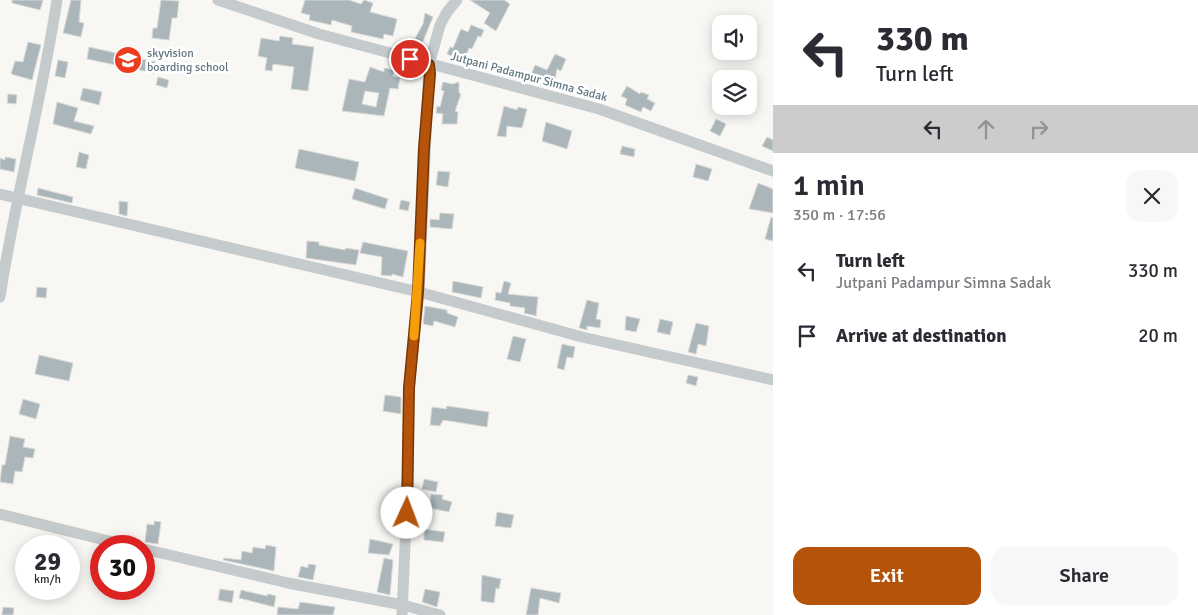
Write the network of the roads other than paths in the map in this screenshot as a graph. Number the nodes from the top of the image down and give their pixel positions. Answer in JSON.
{"nodes":[{"id":1,"x":57,"y":0,"type":"edge"},
{"id":2,"x":218,"y":0,"type":"edge"},
{"id":3,"x":457,"y":0,"type":"edge"},
{"id":4,"x":429,"y":65,"type":"junction"},
{"id":5,"x":773,"y":171,"type":"edge"},
{"id":6,"x":0,"y":194,"type":"edge"},
{"id":7,"x":17,"y":198,"type":"junction"},
{"id":8,"x":418,"y":292,"type":"junction"},
{"id":9,"x":0,"y":297,"type":"edge"},
{"id":10,"x":773,"y":380,"type":"edge"},
{"id":11,"x":0,"y":514,"type":"edge"},
{"id":12,"x":90,"y":536,"type":"edge"},
{"id":13,"x":155,"y":552,"type":"edge"},
{"id":14,"x":403,"y":610,"type":"edge"},
{"id":15,"x":440,"y":615,"type":"edge"}],
"edges":[{"from":1,"to":7,"type":"street"},
{"from":2,"to":4,"type":"street","name":"Jutpani Padampur Simna Sadak"},
{"from":3,"to":4,"type":"street"},
{"from":4,"to":5,"type":"street","name":"Jutpani Padampur Simna Sadak"},
{"from":4,"to":8,"type":"street"},
{"from":6,"to":7,"type":"street"},
{"from":7,"to":8,"type":"street"},
{"from":7,"to":9,"type":"street"},
{"from":8,"to":10,"type":"street"},
{"from":8,"to":14,"type":"street"},
{"from":11,"to":12,"type":"street"},
{"from":13,"to":14,"type":"street"},
{"from":14,"to":15,"type":"street"}]}
